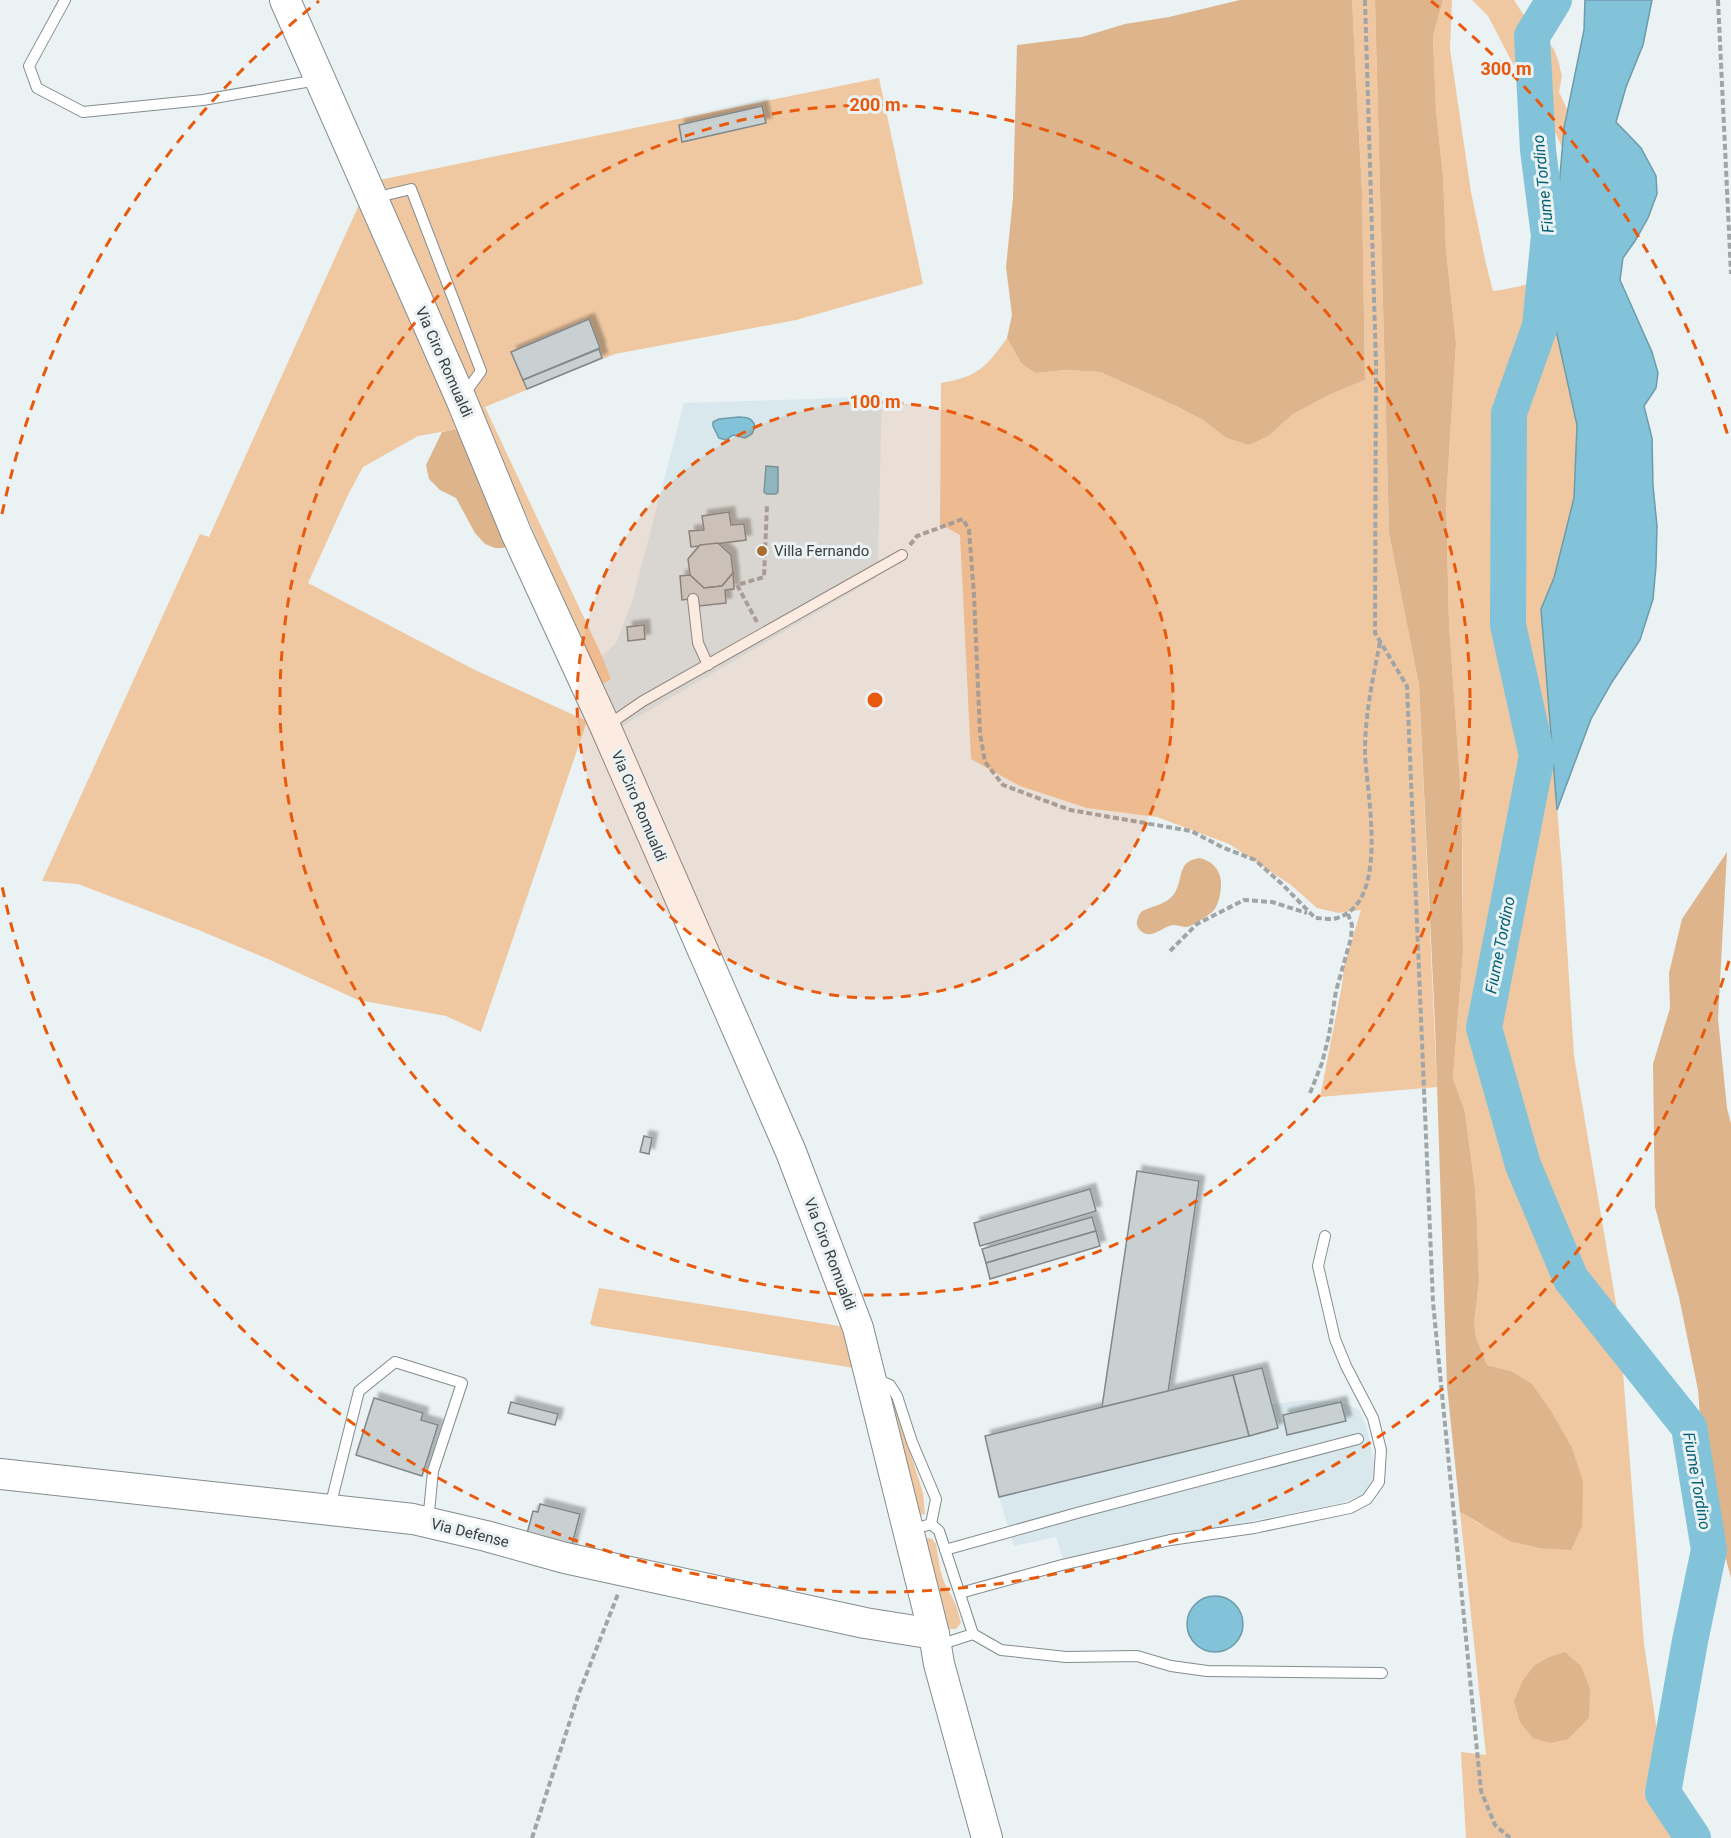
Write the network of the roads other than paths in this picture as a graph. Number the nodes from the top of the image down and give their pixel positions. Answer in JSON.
{"nodes":[{"id":1,"x":65,"y":0,"type":"edge"},
{"id":2,"x":285,"y":0,"type":"edge"},
{"id":3,"x":320,"y":80,"type":"junction"},
{"id":4,"x":372,"y":199,"type":"junction"},
{"id":5,"x":461,"y":399,"type":"junction"},
{"id":6,"x":902,"y":555,"type":"road end"},
{"id":7,"x":693,"y":599,"type":"dead end"},
{"id":8,"x":708,"y":665,"type":"junction"},
{"id":9,"x":605,"y":726,"type":"junction"},
{"id":10,"x":1325,"y":1236,"type":"dead end"},
{"id":11,"x":1358,"y":1439,"type":"dead end"},
{"id":12,"x":0,"y":1474,"type":"edge"},
{"id":13,"x":330,"y":1508,"type":"junction"},
{"id":14,"x":428,"y":1522,"type":"junction"},
{"id":15,"x":920,"y":1528,"type":"junction"},
{"id":16,"x":945,"y":1550,"type":"junction"},
{"id":17,"x":960,"y":1593,"type":"junction"},
{"id":18,"x":973,"y":1634,"type":"junction"},
{"id":19,"x":935,"y":1640,"type":"junction"},
{"id":20,"x":1382,"y":1673,"type":"dead end"},
{"id":21,"x":987,"y":1838,"type":"edge"}],
"edges":[{"from":1,"to":3,"type":"lane"},
{"from":2,"to":3,"type":"main road","name":"Via Ciro Romualdi"},
{"from":3,"to":4,"type":"main road","name":"Via Ciro Romualdi"},
{"from":4,"to":5,"type":"main road","name":"Via Ciro Romualdi"},
{"from":4,"to":5,"type":"lane"},
{"from":5,"to":9,"type":"main road","name":"Via Ciro Romualdi"},
{"from":6,"to":8,"type":"lane"},
{"from":7,"to":8,"type":"lane"},
{"from":8,"to":9,"type":"lane"},
{"from":9,"to":15,"type":"main road","name":"Via Ciro Romualdi"},
{"from":10,"to":17,"type":"lane"},
{"from":11,"to":16,"type":"lane"},
{"from":12,"to":13,"type":"main road","name":"Via Defense"},
{"from":13,"to":14,"type":"main road","name":"Via Defense"},
{"from":13,"to":14,"type":"lane"},
{"from":14,"to":19,"type":"main road","name":"Via Defense"},
{"from":15,"to":16,"type":"lane"},
{"from":15,"to":19,"type":"main road","name":"Via Ciro Romualdi"},
{"from":16,"to":17,"type":"lane"},
{"from":17,"to":18,"type":"lane"},
{"from":18,"to":19,"type":"lane"},
{"from":18,"to":20,"type":"lane"},
{"from":19,"to":21,"type":"main road","name":"Via Ciro Romualdi"}]}
